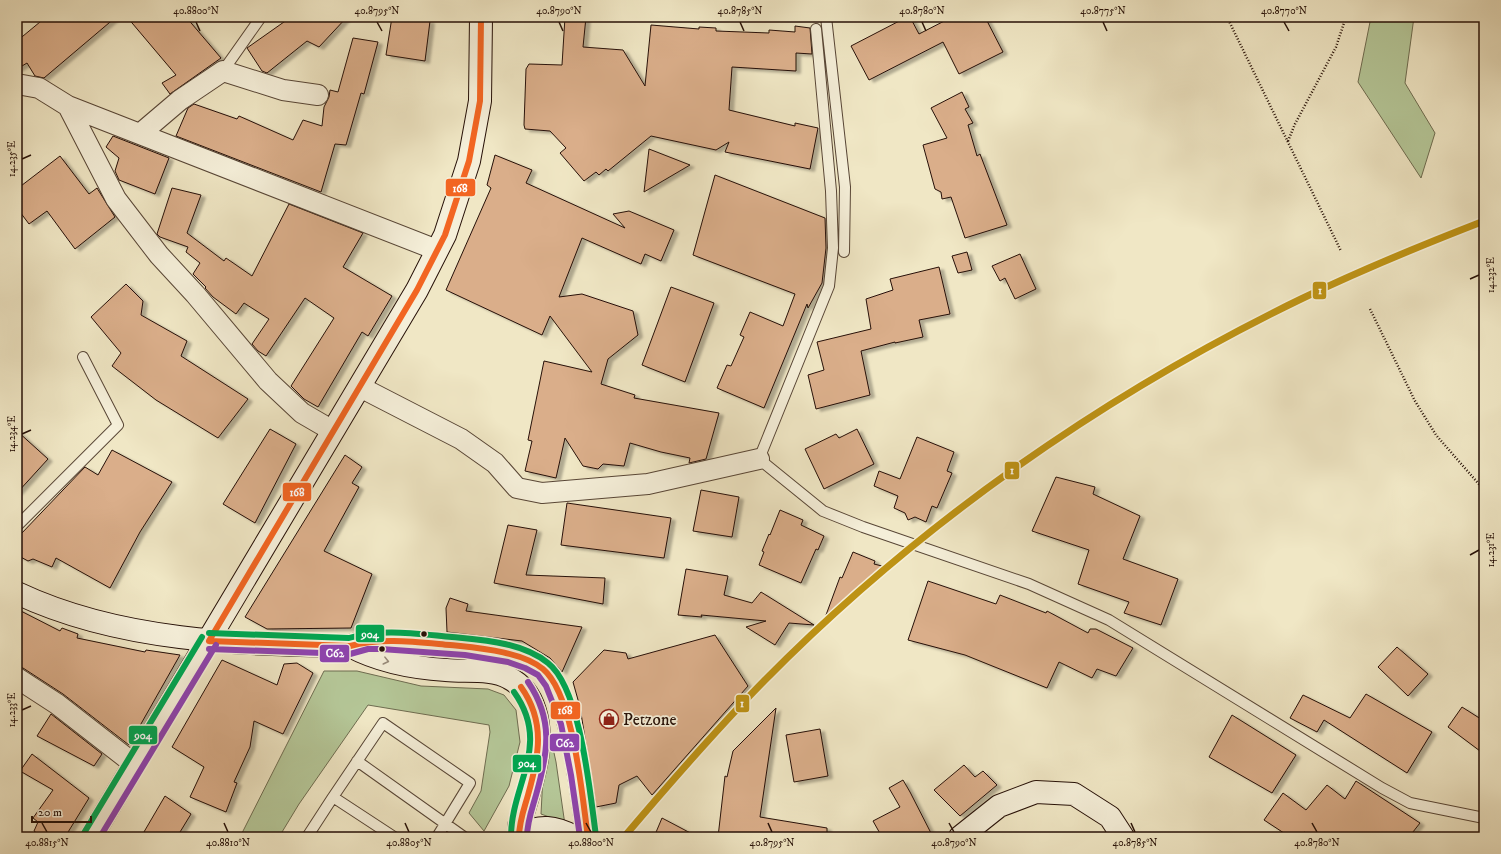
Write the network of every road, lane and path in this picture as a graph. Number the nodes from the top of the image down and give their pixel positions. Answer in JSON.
{"nodes":[{"id":1,"x":261,"y":17,"type":"edge"},
{"id":2,"x":481,"y":17,"type":"edge"},
{"id":3,"x":826,"y":17,"type":"edge"},
{"id":4,"x":1227,"y":17,"type":"edge"},
{"id":5,"x":1346,"y":17,"type":"edge"},
{"id":6,"x":816,"y":29,"type":"dead end"},
{"id":7,"x":223,"y":71,"type":"junction"},
{"id":8,"x":17,"y":84,"type":"edge"},
{"id":9,"x":318,"y":95,"type":"dead end"},
{"id":10,"x":68,"y":106,"type":"junction"},
{"id":11,"x":140,"y":134,"type":"junction"},
{"id":12,"x":1288,"y":141,"type":"junction"},
{"id":13,"x":438,"y":250,"type":"junction"},
{"id":14,"x":1341,"y":250,"type":"dead end"},
{"id":15,"x":844,"y":252,"type":"dead end"},
{"id":16,"x":1370,"y":309,"type":"dead end"},
{"id":17,"x":83,"y":357,"type":"dead end"},
{"id":18,"x":360,"y":387,"type":"junction"},
{"id":19,"x":333,"y":431,"type":"junction"},
{"id":20,"x":759,"y":459,"type":"junction"},
{"id":21,"x":1484,"y":490,"type":"edge"},
{"id":22,"x":17,"y":526,"type":"edge"},
{"id":23,"x":17,"y":593,"type":"edge"},
{"id":24,"x":209,"y":641,"type":"junction"},
{"id":25,"x":350,"y":646,"type":"junction"},
{"id":26,"x":17,"y":678,"type":"edge"},
{"id":27,"x":357,"y":761,"type":"junction"},
{"id":28,"x":134,"y":764,"type":"junction"},
{"id":29,"x":333,"y":797,"type":"junction"},
{"id":30,"x":1484,"y":818,"type":"edge"},
{"id":31,"x":446,"y":823,"type":"junction"},
{"id":32,"x":310,"y":836,"type":"edge"},
{"id":33,"x":518,"y":836,"type":"edge"},
{"id":34,"x":91,"y":837,"type":"edge"},
{"id":35,"x":394,"y":837,"type":"edge"},
{"id":36,"x":437,"y":837,"type":"edge"},
{"id":37,"x":464,"y":837,"type":"edge"},
{"id":38,"x":576,"y":837,"type":"edge"},
{"id":39,"x":588,"y":837,"type":"edge"},
{"id":40,"x":960,"y":837,"type":"edge"},
{"id":41,"x":1123,"y":837,"type":"edge"}],
"edges":[{"from":1,"to":7,"type":"lane"},
{"from":2,"to":13,"type":"main road"},
{"from":3,"to":15,"type":"lane"},
{"from":4,"to":12,"type":"path"},
{"from":5,"to":12,"type":"path"},
{"from":6,"to":20,"type":"lane"},
{"from":7,"to":9,"type":"street"},
{"from":7,"to":11,"type":"street"},
{"from":8,"to":10,"type":"street"},
{"from":10,"to":11,"type":"street"},
{"from":10,"to":19,"type":"street"},
{"from":11,"to":13,"type":"street"},
{"from":12,"to":14,"type":"path"},
{"from":13,"to":18,"type":"main road"},
{"from":16,"to":21,"type":"path"},
{"from":17,"to":22,"type":"lane"},
{"from":18,"to":19,"type":"main road"},
{"from":18,"to":20,"type":"street"},
{"from":19,"to":24,"type":"main road"},
{"from":20,"to":30,"type":"lane"},
{"from":23,"to":24,"type":"main road"},
{"from":24,"to":25,"type":"main road"},
{"from":24,"to":28,"type":"main road"},
{"from":25,"to":33,"type":"main road","one_way":true},
{"from":25,"to":39,"type":"main road"},
{"from":26,"to":28,"type":"street"},
{"from":27,"to":29,"type":"lane"},
{"from":27,"to":31,"type":"lane"},
{"from":27,"to":31,"type":"lane"},
{"from":28,"to":34,"type":"main road"},
{"from":29,"to":32,"type":"lane"},
{"from":29,"to":35,"type":"lane"},
{"from":31,"to":36,"type":"lane"},
{"from":31,"to":37,"type":"lane"},
{"from":33,"to":38,"type":"main road"},
{"from":40,"to":41,"type":"main road"}]}
